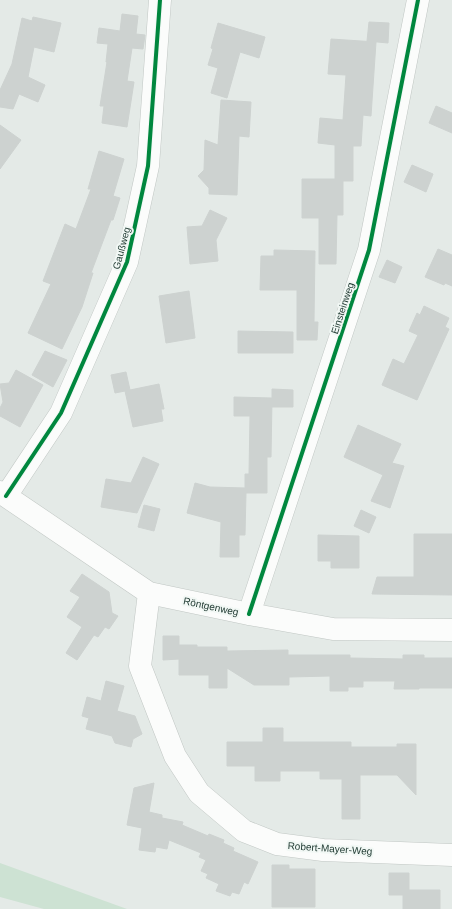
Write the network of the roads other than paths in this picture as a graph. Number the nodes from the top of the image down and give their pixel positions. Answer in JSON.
{"nodes":[{"id":1,"x":160,"y":0,"type":"edge"},
{"id":2,"x":418,"y":0,"type":"edge"},
{"id":3,"x":3,"y":494,"type":"edge"},
{"id":4,"x":150,"y":593,"type":"junction"},
{"id":5,"x":249,"y":614,"type":"junction"},
{"id":6,"x":452,"y":630,"type":"edge"},
{"id":7,"x":452,"y":855,"type":"edge"}],
"edges":[{"from":1,"to":3,"type":"street","name":"Gaußweg"},
{"from":2,"to":5,"type":"street","name":"Einsteinweg"},
{"from":3,"to":4,"type":"street","name":"Röntgenweg"},
{"from":4,"to":5,"type":"street","name":"Röntgenweg"},
{"from":4,"to":7,"type":"street","name":"Robert-Mayer-Weg"},
{"from":5,"to":6,"type":"street","name":"Röntgenweg"}]}
